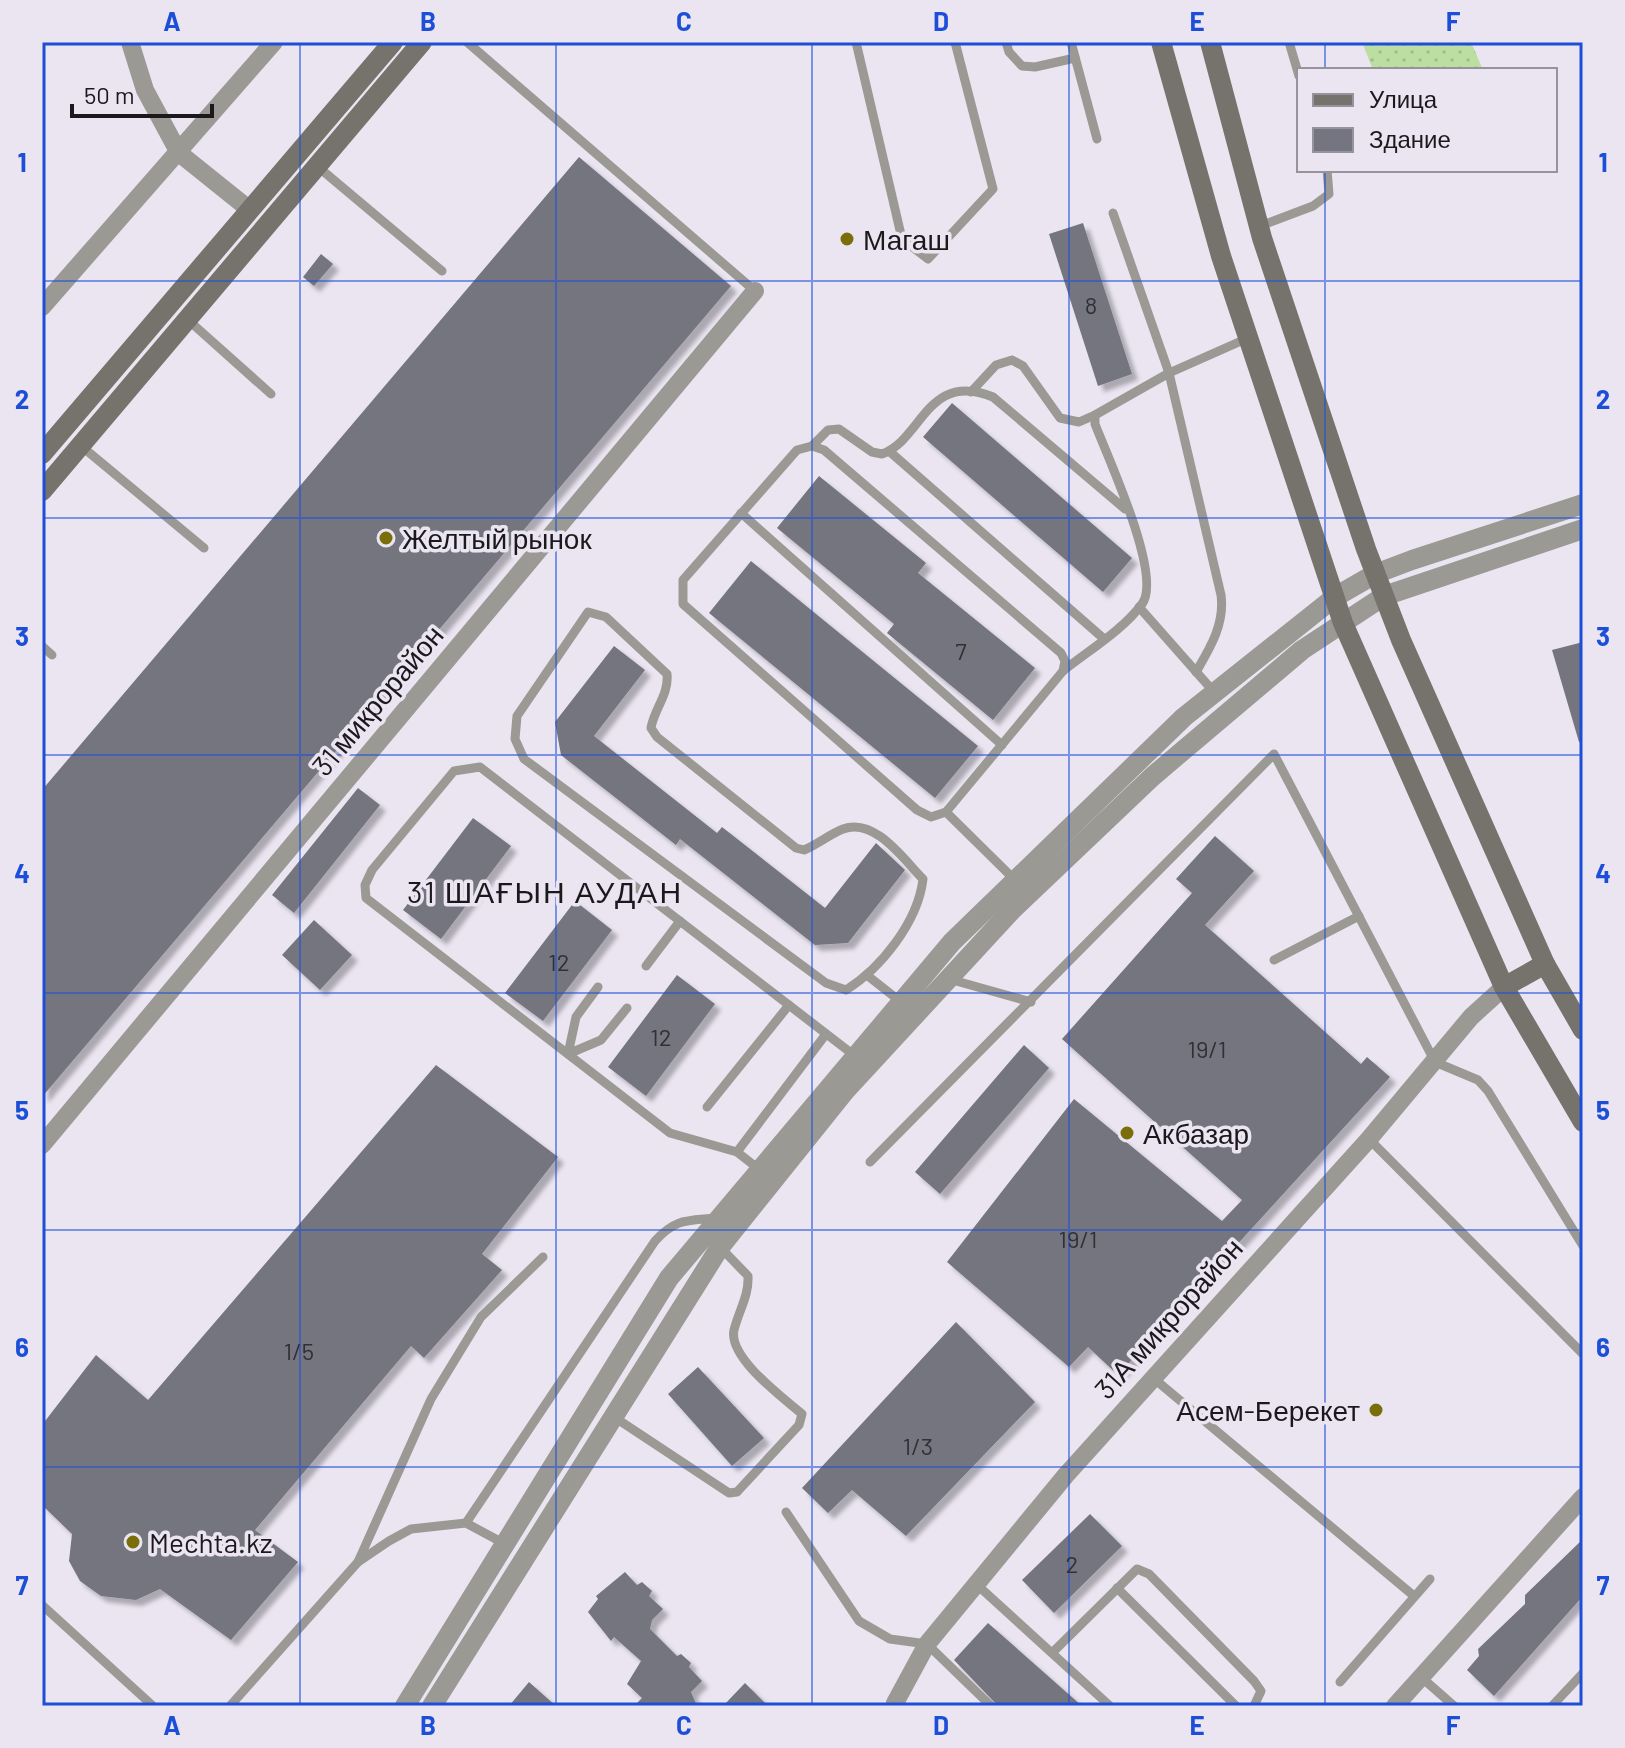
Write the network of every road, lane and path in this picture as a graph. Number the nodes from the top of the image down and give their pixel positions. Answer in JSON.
{"nodes":[{"id":1,"x":130,"y":42,"type":"edge"},
{"id":2,"x":274,"y":42,"type":"edge"},
{"id":3,"x":393,"y":42,"type":"edge"},
{"id":4,"x":422,"y":42,"type":"edge"},
{"id":5,"x":467,"y":42,"type":"edge"},
{"id":6,"x":856,"y":42,"type":"edge"},
{"id":7,"x":955,"y":42,"type":"edge"},
{"id":8,"x":1006,"y":42,"type":"edge"},
{"id":9,"x":1071,"y":42,"type":"edge"},
{"id":10,"x":1161,"y":42,"type":"edge"},
{"id":11,"x":1210,"y":42,"type":"edge"},
{"id":12,"x":1289,"y":42,"type":"edge"},
{"id":13,"x":1075,"y":58,"type":"junction"},
{"id":14,"x":1297,"y":69,"type":"edge"},
{"id":15,"x":1097,"y":139,"type":"dead end"},
{"id":16,"x":179,"y":153,"type":"junction"},
{"id":17,"x":317,"y":166,"type":"junction"},
{"id":18,"x":1327,"y":172,"type":"edge"},
{"id":19,"x":250,"y":210,"type":"junction"},
{"id":20,"x":1113,"y":213,"type":"dead end"},
{"id":21,"x":1259,"y":227,"type":"junction"},
{"id":22,"x":442,"y":271,"type":"dead end"},
{"id":23,"x":755,"y":291,"type":"joint"},
{"id":24,"x":42,"y":307,"type":"edge"},
{"id":25,"x":187,"y":319,"type":"junction"},
{"id":26,"x":1248,"y":338,"type":"junction"},
{"id":27,"x":1169,"y":373,"type":"junction"},
{"id":28,"x":971,"y":392,"type":"junction"},
{"id":29,"x":271,"y":394,"type":"dead end"},
{"id":30,"x":1095,"y":415,"type":"junction"},
{"id":31,"x":62,"y":430,"type":"junction"},
{"id":32,"x":80,"y":445,"type":"junction"},
{"id":33,"x":812,"y":446,"type":"junction"},
{"id":34,"x":889,"y":451,"type":"junction"},
{"id":35,"x":42,"y":454,"type":"edge"},
{"id":36,"x":42,"y":491,"type":"edge"},
{"id":37,"x":1583,"y":504,"type":"edge"},
{"id":38,"x":1128,"y":512,"type":"junction"},
{"id":39,"x":741,"y":513,"type":"junction"},
{"id":40,"x":1583,"y":529,"type":"edge"},
{"id":41,"x":204,"y":548,"type":"dead end"},
{"id":42,"x":1375,"y":574,"type":"junction"},
{"id":43,"x":1384,"y":596,"type":"junction"},
{"id":44,"x":1335,"y":597,"type":"junction"},
{"id":45,"x":1139,"y":607,"type":"junction"},
{"id":46,"x":1343,"y":623,"type":"junction"},
{"id":47,"x":1103,"y":638,"type":"junction"},
{"id":48,"x":42,"y":646,"type":"edge"},
{"id":49,"x":52,"y":655,"type":"dead end"},
{"id":50,"x":1063,"y":671,"type":"junction"},
{"id":51,"x":1196,"y":672,"type":"junction"},
{"id":52,"x":1214,"y":692,"type":"junction"},
{"id":53,"x":1002,"y":745,"type":"junction"},
{"id":54,"x":946,"y":812,"type":"junction"},
{"id":55,"x":1016,"y":881,"type":"junction"},
{"id":56,"x":1359,"y":916,"type":"junction"},
{"id":57,"x":680,"y":921,"type":"junction"},
{"id":58,"x":1274,"y":960,"type":"dead end"},
{"id":59,"x":1545,"y":964,"type":"junction"},
{"id":60,"x":646,"y":966,"type":"dead end"},
{"id":61,"x":868,"y":976,"type":"junction"},
{"id":62,"x":948,"y":979,"type":"junction"},
{"id":63,"x":598,"y":987,"type":"dead end"},
{"id":64,"x":1504,"y":987,"type":"junction"},
{"id":65,"x":901,"y":1002,"type":"junction"},
{"id":66,"x":1031,"y":1002,"type":"junction"},
{"id":67,"x":789,"y":1005,"type":"junction"},
{"id":68,"x":627,"y":1008,"type":"dead end"},
{"id":69,"x":1583,"y":1030,"type":"edge"},
{"id":70,"x":826,"y":1034,"type":"junction"},
{"id":71,"x":568,"y":1054,"type":"junction"},
{"id":72,"x":855,"y":1057,"type":"junction"},
{"id":73,"x":1435,"y":1062,"type":"junction"},
{"id":74,"x":707,"y":1107,"type":"dead end"},
{"id":75,"x":1583,"y":1122,"type":"edge"},
{"id":76,"x":1369,"y":1139,"type":"junction"},
{"id":77,"x":42,"y":1145,"type":"edge"},
{"id":78,"x":737,"y":1152,"type":"junction"},
{"id":79,"x":870,"y":1162,"type":"dead end"},
{"id":80,"x":760,"y":1170,"type":"junction"},
{"id":81,"x":719,"y":1218,"type":"junction"},
{"id":82,"x":1583,"y":1246,"type":"edge"},
{"id":83,"x":720,"y":1247,"type":"junction"},
{"id":84,"x":543,"y":1257,"type":"dead end"},
{"id":85,"x":1583,"y":1354,"type":"edge"},
{"id":86,"x":1152,"y":1377,"type":"junction"},
{"id":87,"x":612,"y":1415,"type":"junction"},
{"id":88,"x":1583,"y":1497,"type":"edge"},
{"id":89,"x":786,"y":1512,"type":"dead end"},
{"id":90,"x":466,"y":1523,"type":"junction"},
{"id":91,"x":505,"y":1544,"type":"junction"},
{"id":92,"x":358,"y":1562,"type":"junction"},
{"id":93,"x":1430,"y":1579,"type":"dead end"},
{"id":94,"x":975,"y":1583,"type":"junction"},
{"id":95,"x":1117,"y":1588,"type":"junction"},
{"id":96,"x":1414,"y":1596,"type":"junction"},
{"id":97,"x":42,"y":1605,"type":"edge"},
{"id":98,"x":927,"y":1644,"type":"junction"},
{"id":99,"x":1054,"y":1651,"type":"junction"},
{"id":100,"x":1583,"y":1673,"type":"edge"},
{"id":101,"x":1421,"y":1677,"type":"junction"},
{"id":102,"x":1340,"y":1682,"type":"dead end"},
{"id":103,"x":439,"y":1703,"type":"edge"},
{"id":104,"x":894,"y":1704,"type":"edge"},
{"id":105,"x":153,"y":1706,"type":"edge"},
{"id":106,"x":230,"y":1706,"type":"edge"},
{"id":107,"x":405,"y":1706,"type":"edge"},
{"id":108,"x":991,"y":1706,"type":"edge"},
{"id":109,"x":1110,"y":1706,"type":"edge"},
{"id":110,"x":1236,"y":1706,"type":"edge"},
{"id":111,"x":1254,"y":1706,"type":"edge"},
{"id":112,"x":1395,"y":1706,"type":"edge"},
{"id":113,"x":1454,"y":1706,"type":"edge"},
{"id":114,"x":1552,"y":1706,"type":"edge"}],
"edges":[{"from":1,"to":16,"type":"street"},
{"from":2,"to":16,"type":"street"},
{"from":3,"to":19,"type":"main road"},
{"from":4,"to":17,"type":"main road"},
{"from":5,"to":23,"type":"lane"},
{"from":6,"to":7,"type":"lane"},
{"from":8,"to":13,"type":"lane"},
{"from":9,"to":13,"type":"lane"},
{"from":10,"to":26,"type":"main road"},
{"from":11,"to":21,"type":"main road"},
{"from":12,"to":14,"type":"lane"},
{"from":13,"to":15,"type":"lane"},
{"from":16,"to":19,"type":"street"},
{"from":16,"to":24,"type":"street"},
{"from":17,"to":22,"type":"lane"},
{"from":17,"to":25,"type":"main road"},
{"from":18,"to":21,"type":"lane"},
{"from":19,"to":31,"type":"main road"},
{"from":20,"to":27,"type":"lane"},
{"from":21,"to":42,"type":"main road"},
{"from":23,"to":77,"type":"street","name":"31 микрорайон"},
{"from":25,"to":29,"type":"lane"},
{"from":25,"to":32,"type":"main road"},
{"from":26,"to":27,"type":"lane"},
{"from":26,"to":44,"type":"main road"},
{"from":27,"to":30,"type":"lane"},
{"from":27,"to":51,"type":"lane"},
{"from":28,"to":30,"type":"lane"},
{"from":28,"to":34,"type":"lane"},
{"from":28,"to":38,"type":"lane"},
{"from":30,"to":38,"type":"lane"},
{"from":31,"to":32,"type":"main road"},
{"from":31,"to":35,"type":"main road"},
{"from":32,"to":36,"type":"main road"},
{"from":32,"to":41,"type":"lane"},
{"from":33,"to":34,"type":"lane"},
{"from":33,"to":39,"type":"lane"},
{"from":33,"to":50,"type":"lane"},
{"from":34,"to":47,"type":"lane"},
{"from":37,"to":42,"type":"street"},
{"from":38,"to":45,"type":"lane"},
{"from":39,"to":53,"type":"lane"},
{"from":39,"to":54,"type":"lane"},
{"from":40,"to":43,"type":"street"},
{"from":42,"to":43,"type":"main road"},
{"from":42,"to":44,"type":"street"},
{"from":43,"to":46,"type":"street"},
{"from":43,"to":59,"type":"main road"},
{"from":44,"to":46,"type":"main road"},
{"from":44,"to":52,"type":"street"},
{"from":45,"to":47,"type":"lane"},
{"from":45,"to":51,"type":"lane"},
{"from":46,"to":62,"type":"street"},
{"from":46,"to":64,"type":"main road"},
{"from":47,"to":50,"type":"lane"},
{"from":48,"to":49,"type":"lane"},
{"from":50,"to":53,"type":"lane"},
{"from":51,"to":52,"type":"lane"},
{"from":52,"to":55,"type":"street"},
{"from":53,"to":54,"type":"lane"},
{"from":54,"to":55,"type":"lane"},
{"from":55,"to":65,"type":"street"},
{"from":56,"to":58,"type":"lane"},
{"from":56,"to":66,"type":"lane"},
{"from":56,"to":73,"type":"lane"},
{"from":57,"to":60,"type":"lane"},
{"from":57,"to":67,"type":"lane"},
{"from":57,"to":71,"type":"lane"},
{"from":59,"to":64,"type":"main road"},
{"from":59,"to":69,"type":"main road"},
{"from":61,"to":61,"type":"lane"},
{"from":61,"to":65,"type":"lane"},
{"from":62,"to":66,"type":"lane"},
{"from":62,"to":83,"type":"street"},
{"from":63,"to":71,"type":"lane"},
{"from":64,"to":73,"type":"street","name":"31А микрорайон"},
{"from":64,"to":75,"type":"main road"},
{"from":65,"to":72,"type":"street"},
{"from":66,"to":79,"type":"lane"},
{"from":67,"to":70,"type":"lane"},
{"from":67,"to":74,"type":"lane"},
{"from":68,"to":71,"type":"lane"},
{"from":70,"to":72,"type":"lane"},
{"from":70,"to":78,"type":"lane"},
{"from":71,"to":78,"type":"lane"},
{"from":72,"to":80,"type":"street"},
{"from":73,"to":76,"type":"street","name":"31А микрорайон"},
{"from":73,"to":82,"type":"lane"},
{"from":76,"to":85,"type":"lane"},
{"from":76,"to":86,"type":"street","name":"31А микрорайон"},
{"from":78,"to":80,"type":"lane"},
{"from":80,"to":81,"type":"street"},
{"from":81,"to":90,"type":"lane"},
{"from":81,"to":91,"type":"street"},
{"from":83,"to":87,"type":"street"},
{"from":83,"to":87,"type":"lane"},
{"from":84,"to":92,"type":"lane"},
{"from":86,"to":94,"type":"street","name":"31А микрорайон"},
{"from":86,"to":96,"type":"lane"},
{"from":87,"to":103,"type":"street"},
{"from":88,"to":101,"type":"street"},
{"from":89,"to":98,"type":"lane"},
{"from":90,"to":91,"type":"lane"},
{"from":90,"to":92,"type":"lane"},
{"from":91,"to":107,"type":"street"},
{"from":92,"to":106,"type":"lane"},
{"from":93,"to":96,"type":"lane"},
{"from":94,"to":98,"type":"street","name":"31А микрорайон"},
{"from":94,"to":99,"type":"lane"},
{"from":95,"to":99,"type":"lane"},
{"from":95,"to":110,"type":"lane"},
{"from":95,"to":111,"type":"lane"},
{"from":96,"to":102,"type":"lane"},
{"from":97,"to":105,"type":"lane"},
{"from":98,"to":104,"type":"street","name":"31А микрорайон"},
{"from":98,"to":108,"type":"lane"},
{"from":99,"to":109,"type":"lane"},
{"from":100,"to":114,"type":"lane"},
{"from":101,"to":112,"type":"street"},
{"from":101,"to":113,"type":"lane"}]}
